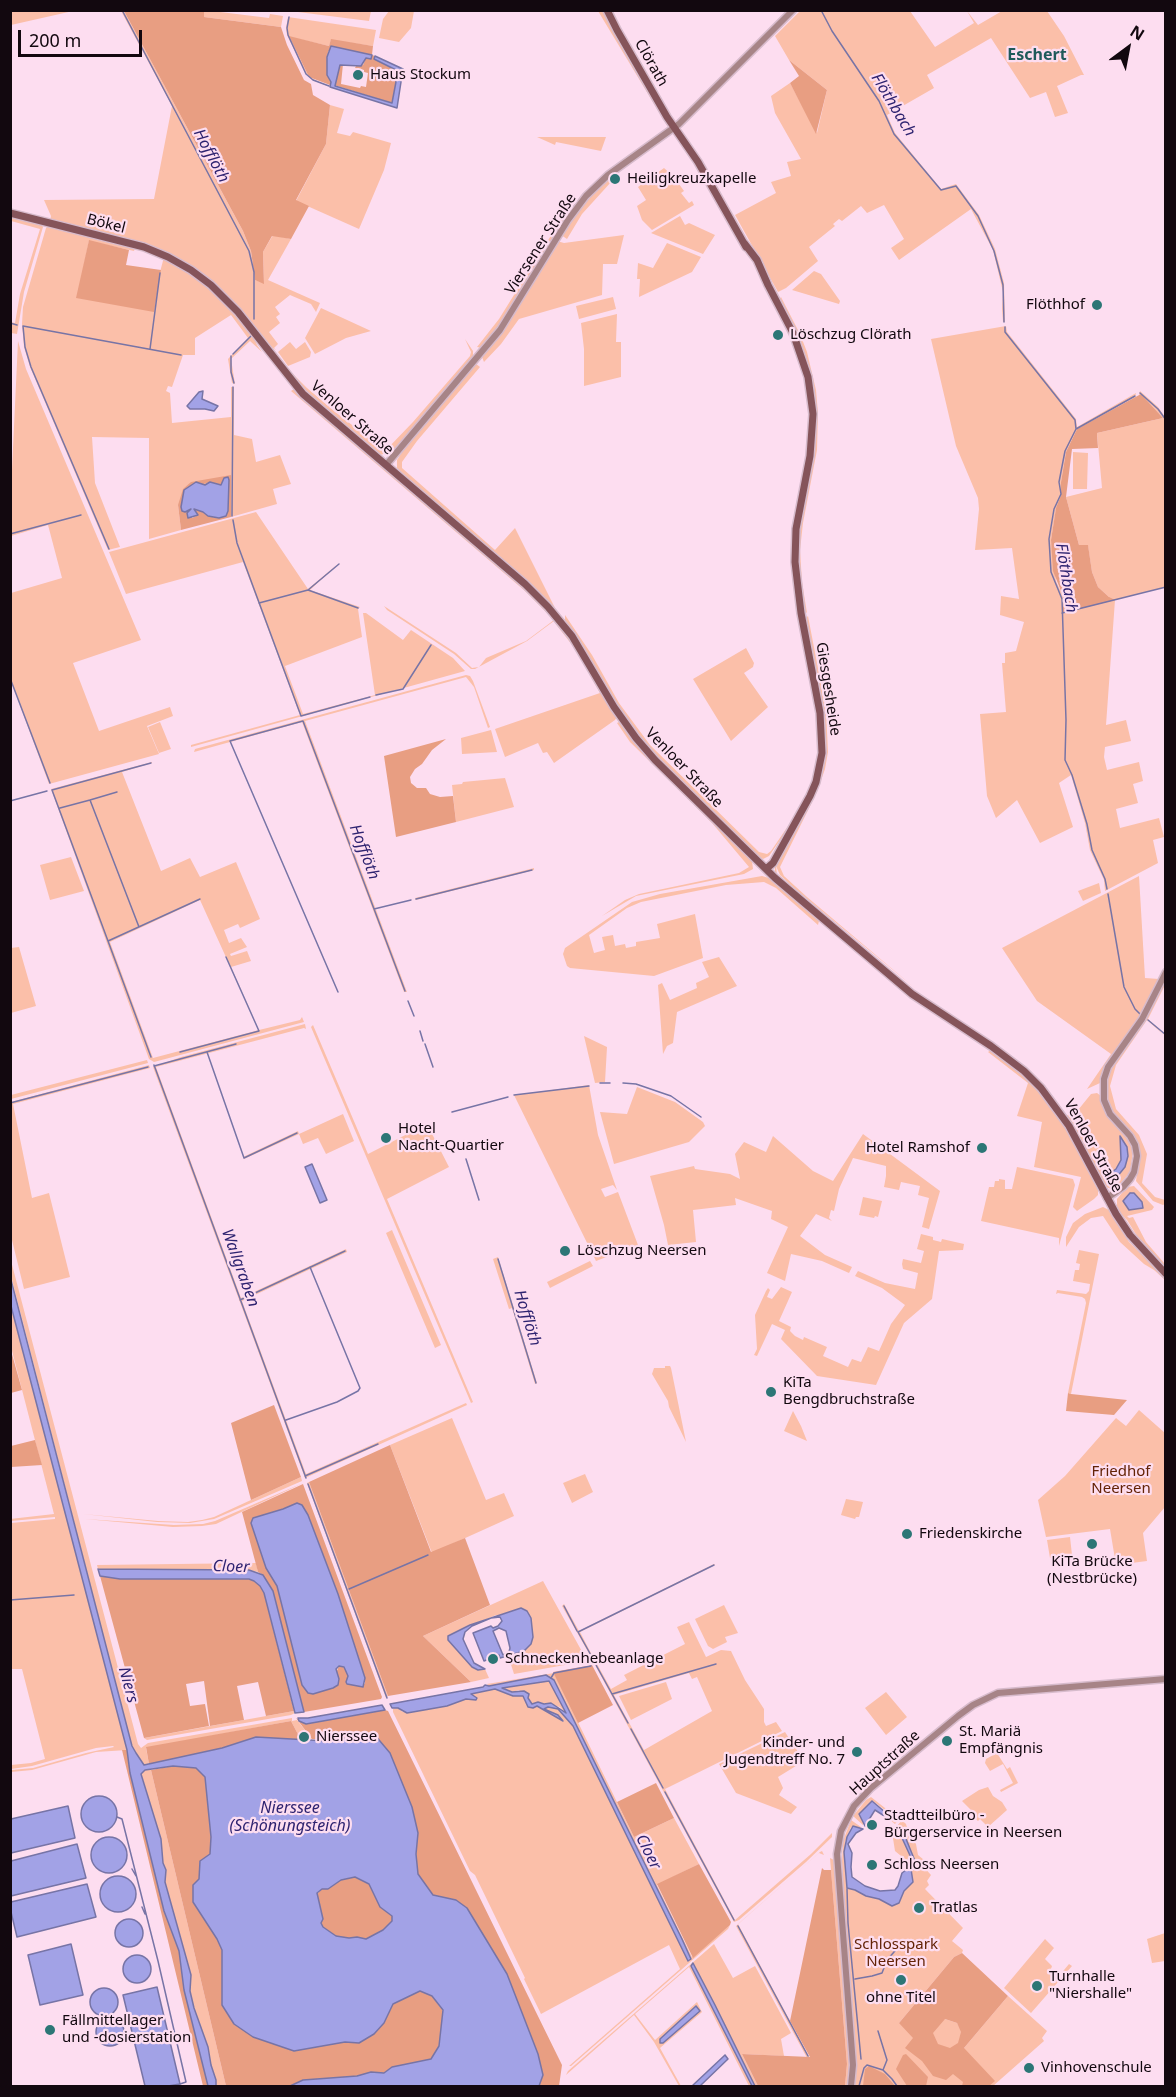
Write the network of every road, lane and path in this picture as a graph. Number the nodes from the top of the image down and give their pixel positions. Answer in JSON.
{"nodes":[{"id":1,"x":607,"y":10,"type":"edge"},
{"id":2,"x":793,"y":10,"type":"edge"},
{"id":3,"x":674,"y":128,"type":"junction"},
{"id":4,"x":10,"y":213,"type":"edge"},
{"id":5,"x":191,"y":270,"type":"joint"},
{"id":6,"x":768,"y":285,"type":"joint"},
{"id":7,"x":386,"y":465,"type":"junction"},
{"id":8,"x":766,"y":868,"type":"junction"},
{"id":9,"x":1166,"y":972,"type":"edge"},
{"id":10,"x":1107,"y":1198,"type":"junction"},
{"id":11,"x":1166,"y":1274,"type":"edge"},
{"id":12,"x":1166,"y":1679,"type":"edge"},
{"id":13,"x":851,"y":2086,"type":"edge"}],
"edges":[{"from":1,"to":3,"type":"main road","name":"Clörath"},
{"from":2,"to":3,"type":"street","name":"Viersener Straße"},
{"from":3,"to":6,"type":"main road","name":"Clörath"},
{"from":3,"to":7,"type":"street","name":"Viersener Straße"},
{"from":4,"to":5,"type":"main road","name":"Bökel"},
{"from":5,"to":7,"type":"main road","name":"Venloer Straße"},
{"from":6,"to":8,"type":"main road","name":"Giesgesheide"},
{"from":7,"to":8,"type":"main road","name":"Venloer Straße"},
{"from":8,"to":10,"type":"main road","name":"Venloer Straße"},
{"from":9,"to":10,"type":"street"},
{"from":10,"to":11,"type":"main road","name":"Venloer Straße"},
{"from":12,"to":13,"type":"street","name":"Hauptstraße"}]}
